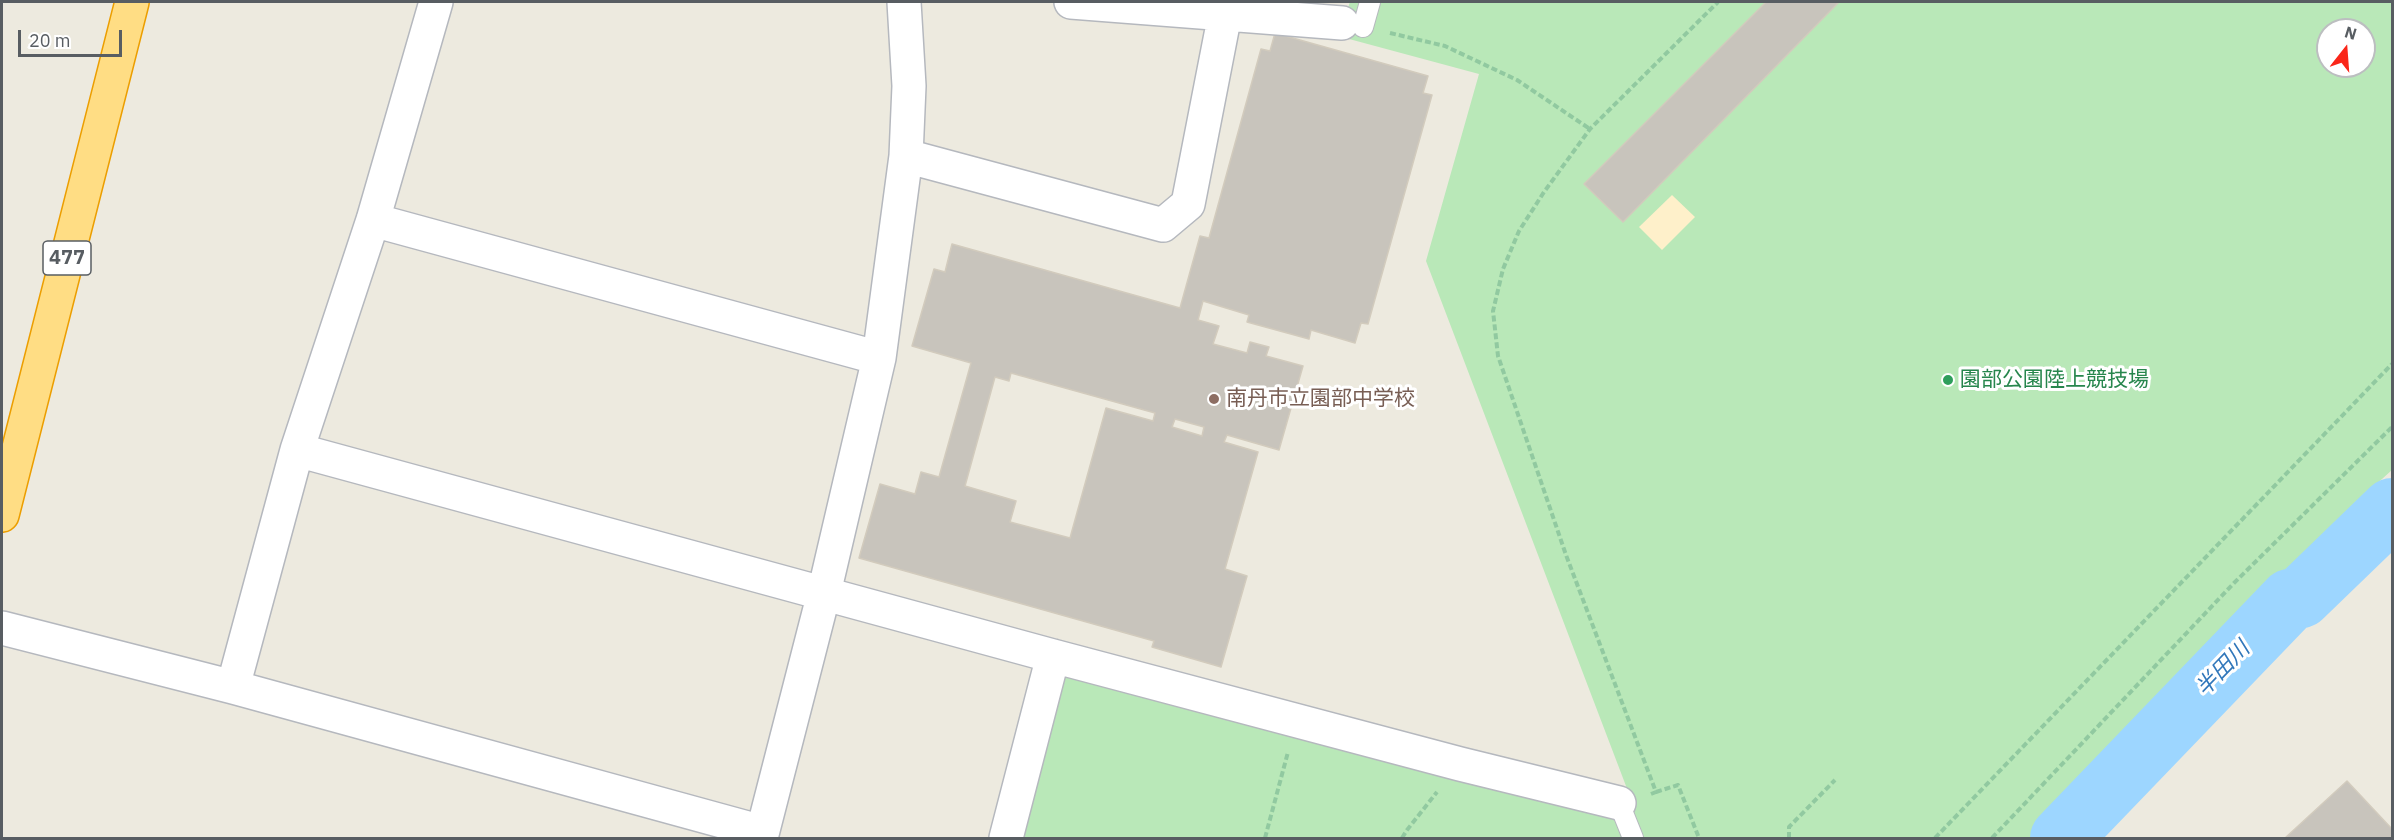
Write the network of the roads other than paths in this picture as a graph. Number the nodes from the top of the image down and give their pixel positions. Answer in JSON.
{"nodes":[{"id":1,"x":132,"y":2,"type":"edge"},
{"id":2,"x":436,"y":2,"type":"edge"},
{"id":3,"x":904,"y":2,"type":"edge"},
{"id":4,"x":1071,"y":2,"type":"edge"},
{"id":5,"x":1370,"y":2,"type":"edge"},
{"id":6,"x":1225,"y":14,"type":"junction"},
{"id":7,"x":1353,"y":25,"type":"joint"},
{"id":8,"x":906,"y":156,"type":"junction"},
{"id":9,"x":373,"y":220,"type":"junction"},
{"id":10,"x":879,"y":358,"type":"junction"},
{"id":11,"x":297,"y":450,"type":"junction"},
{"id":12,"x":2,"y":515,"type":"edge"},
{"id":13,"x":824,"y":593,"type":"junction"},
{"id":14,"x":2,"y":628,"type":"edge"},
{"id":15,"x":1053,"y":656,"type":"junction"},
{"id":16,"x":233,"y":687,"type":"junction"},
{"id":17,"x":1619,"y":803,"type":"joint"},
{"id":18,"x":762,"y":835,"type":"edge"},
{"id":19,"x":1006,"y":838,"type":"edge"},
{"id":20,"x":1633,"y":838,"type":"edge"}],
"edges":[{"from":1,"to":12,"type":"highway","number":"477"},
{"from":2,"to":9,"type":"street"},
{"from":3,"to":8,"type":"street"},
{"from":4,"to":6,"type":"street"},
{"from":5,"to":7,"type":"lane"},
{"from":6,"to":7,"type":"street"},
{"from":6,"to":8,"type":"street"},
{"from":8,"to":10,"type":"street"},
{"from":9,"to":10,"type":"street"},
{"from":9,"to":11,"type":"street"},
{"from":10,"to":13,"type":"street"},
{"from":11,"to":13,"type":"street"},
{"from":11,"to":16,"type":"street"},
{"from":13,"to":15,"type":"street"},
{"from":13,"to":18,"type":"street"},
{"from":14,"to":16,"type":"street"},
{"from":15,"to":17,"type":"street"},
{"from":15,"to":19,"type":"street"},
{"from":16,"to":18,"type":"street"},
{"from":17,"to":20,"type":"lane"}]}
